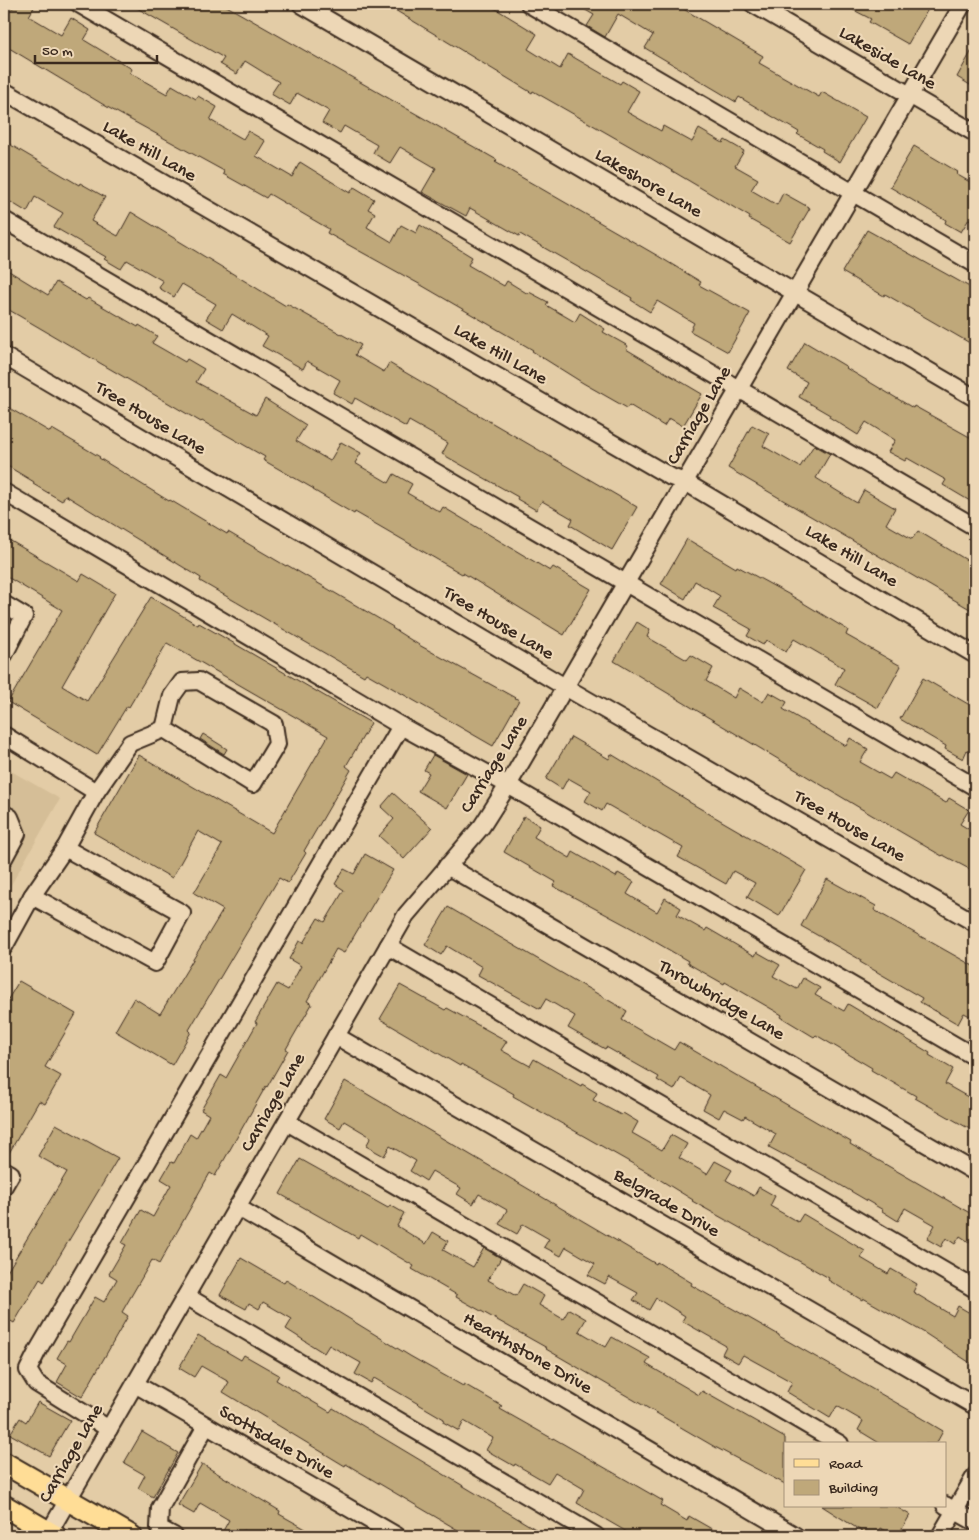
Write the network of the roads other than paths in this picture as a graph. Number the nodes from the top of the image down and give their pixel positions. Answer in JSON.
{"nodes":[{"id":1,"x":79,"y":4,"type":"edge"},
{"id":2,"x":301,"y":4,"type":"edge"},
{"id":3,"x":529,"y":4,"type":"edge"},
{"id":4,"x":753,"y":4,"type":"edge"},
{"id":5,"x":964,"y":4,"type":"edge"},
{"id":6,"x":4,"y":91,"type":"edge"},
{"id":7,"x":910,"y":95,"type":"junction"},
{"id":8,"x":975,"y":133,"type":"edge"},
{"id":9,"x":853,"y":193,"type":"junction"},
{"id":10,"x":4,"y":220,"type":"edge"},
{"id":11,"x":975,"y":264,"type":"edge"},
{"id":12,"x":795,"y":293,"type":"junction"},
{"id":13,"x":4,"y":356,"type":"edge"},
{"id":14,"x":739,"y":389,"type":"junction"},
{"id":15,"x":975,"y":398,"type":"edge"},
{"id":16,"x":685,"y":482,"type":"junction"},
{"id":17,"x":4,"y":492,"type":"edge"},
{"id":18,"x":975,"y":527,"type":"edge"},
{"id":19,"x":626,"y":584,"type":"junction"},
{"id":20,"x":4,"y":604,"type":"edge"},
{"id":21,"x":4,"y":655,"type":"edge"},
{"id":22,"x":975,"y":655,"type":"edge"},
{"id":23,"x":565,"y":687,"type":"junction"},
{"id":24,"x":401,"y":726,"type":"junction"},
{"id":25,"x":164,"y":728,"type":"junction"},
{"id":26,"x":4,"y":735,"type":"edge"},
{"id":27,"x":508,"y":785,"type":"junction"},
{"id":28,"x":975,"y":787,"type":"edge"},
{"id":29,"x":96,"y":792,"type":"junction"},
{"id":30,"x":4,"y":814,"type":"edge"},
{"id":31,"x":65,"y":848,"type":"junction"},
{"id":32,"x":4,"y":858,"type":"edge"},
{"id":33,"x":448,"y":866,"type":"junction"},
{"id":34,"x":32,"y":896,"type":"junction"},
{"id":35,"x":975,"y":923,"type":"edge"},
{"id":36,"x":388,"y":946,"type":"junction"},
{"id":37,"x":4,"y":947,"type":"edge"},
{"id":38,"x":336,"y":1036,"type":"junction"},
{"id":39,"x":975,"y":1057,"type":"edge"},
{"id":40,"x":287,"y":1122,"type":"junction"},
{"id":41,"x":4,"y":1170,"type":"edge"},
{"id":42,"x":975,"y":1172,"type":"edge"},
{"id":43,"x":4,"y":1186,"type":"edge"},
{"id":44,"x":237,"y":1207,"type":"junction"},
{"id":45,"x":975,"y":1289,"type":"edge"},
{"id":46,"x":186,"y":1296,"type":"junction"},
{"id":47,"x":135,"y":1384,"type":"junction"},
{"id":48,"x":975,"y":1406,"type":"edge"},
{"id":49,"x":206,"y":1426,"type":"junction"},
{"id":50,"x":109,"y":1429,"type":"junction"},
{"id":51,"x":837,"y":1442,"type":"edge"},
{"id":52,"x":4,"y":1463,"type":"edge"},
{"id":53,"x":975,"y":1476,"type":"edge"},
{"id":54,"x":68,"y":1500,"type":"junction"},
{"id":55,"x":4,"y":1506,"type":"edge"},
{"id":56,"x":950,"y":1508,"type":"edge"},
{"id":57,"x":975,"y":1522,"type":"edge"},
{"id":58,"x":50,"y":1535,"type":"edge"},
{"id":59,"x":131,"y":1536,"type":"edge"},
{"id":60,"x":174,"y":1536,"type":"edge"},
{"id":61,"x":397,"y":1536,"type":"edge"},
{"id":62,"x":596,"y":1536,"type":"edge"},
{"id":63,"x":796,"y":1536,"type":"edge"},
{"id":64,"x":940,"y":1536,"type":"edge"}],
"edges":[{"from":1,"to":14,"type":"street"},
{"from":2,"to":12,"type":"street","name":"Lakeshore Lane"},
{"from":3,"to":9,"type":"street"},
{"from":4,"to":7,"type":"street","name":"Lakeside Lane"},
{"from":5,"to":7,"type":"street","name":"Carriage Lane"},
{"from":6,"to":16,"type":"street","name":"Lake Hill Lane"},
{"from":7,"to":8,"type":"street","name":"Lakeside Lane"},
{"from":7,"to":9,"type":"street","name":"Carriage Lane"},
{"from":9,"to":11,"type":"street"},
{"from":9,"to":12,"type":"street","name":"Carriage Lane"},
{"from":10,"to":19,"type":"street"},
{"from":12,"to":14,"type":"street","name":"Carriage Lane"},
{"from":12,"to":15,"type":"street","name":"Lakeshore Lane"},
{"from":13,"to":23,"type":"street","name":"Tree House Lane"},
{"from":14,"to":16,"type":"street","name":"Carriage Lane"},
{"from":14,"to":18,"type":"street"},
{"from":16,"to":19,"type":"street","name":"Carriage Lane"},
{"from":16,"to":22,"type":"street","name":"Lake Hill Lane"},
{"from":17,"to":24,"type":"street"},
{"from":19,"to":23,"type":"street","name":"Carriage Lane"},
{"from":19,"to":28,"type":"street"},
{"from":20,"to":21,"type":"street"},
{"from":23,"to":27,"type":"street","name":"Carriage Lane"},
{"from":23,"to":35,"type":"street","name":"Tree House Lane"},
{"from":24,"to":27,"type":"street"},
{"from":24,"to":50,"type":"street"},
{"from":25,"to":25,"type":"street"},
{"from":25,"to":29,"type":"street"},
{"from":26,"to":29,"type":"street"},
{"from":27,"to":33,"type":"street","name":"Carriage Lane"},
{"from":27,"to":39,"type":"street"},
{"from":29,"to":31,"type":"street"},
{"from":30,"to":32,"type":"street"},
{"from":31,"to":34,"type":"street"},
{"from":31,"to":34,"type":"street"},
{"from":33,"to":36,"type":"street","name":"Carriage Lane"},
{"from":33,"to":42,"type":"street","name":"Throwbridge Lane"},
{"from":34,"to":37,"type":"street"},
{"from":36,"to":38,"type":"street","name":"Carriage Lane"},
{"from":36,"to":45,"type":"street"},
{"from":38,"to":40,"type":"street","name":"Carriage Lane"},
{"from":38,"to":48,"type":"street","name":"Belgrade Drive"},
{"from":40,"to":44,"type":"street","name":"Carriage Lane"},
{"from":40,"to":51,"type":"street"},
{"from":41,"to":43,"type":"street"},
{"from":44,"to":46,"type":"street","name":"Carriage Lane"},
{"from":44,"to":63,"type":"street","name":"Hearthstone Drive"},
{"from":46,"to":47,"type":"street","name":"Carriage Lane"},
{"from":46,"to":62,"type":"street"},
{"from":47,"to":49,"type":"street","name":"Scottsdale Drive"},
{"from":47,"to":50,"type":"street","name":"Carriage Lane"},
{"from":49,"to":60,"type":"street"},
{"from":49,"to":61,"type":"street","name":"Scottsdale Drive"},
{"from":50,"to":54,"type":"street","name":"Carriage Lane"},
{"from":52,"to":54,"type":"main road"},
{"from":53,"to":56,"type":"street"},
{"from":54,"to":58,"type":"street","name":"Carriage Lane"},
{"from":54,"to":59,"type":"main road"},
{"from":55,"to":58,"type":"main road"},
{"from":56,"to":57,"type":"street"},
{"from":56,"to":64,"type":"street"}]}
